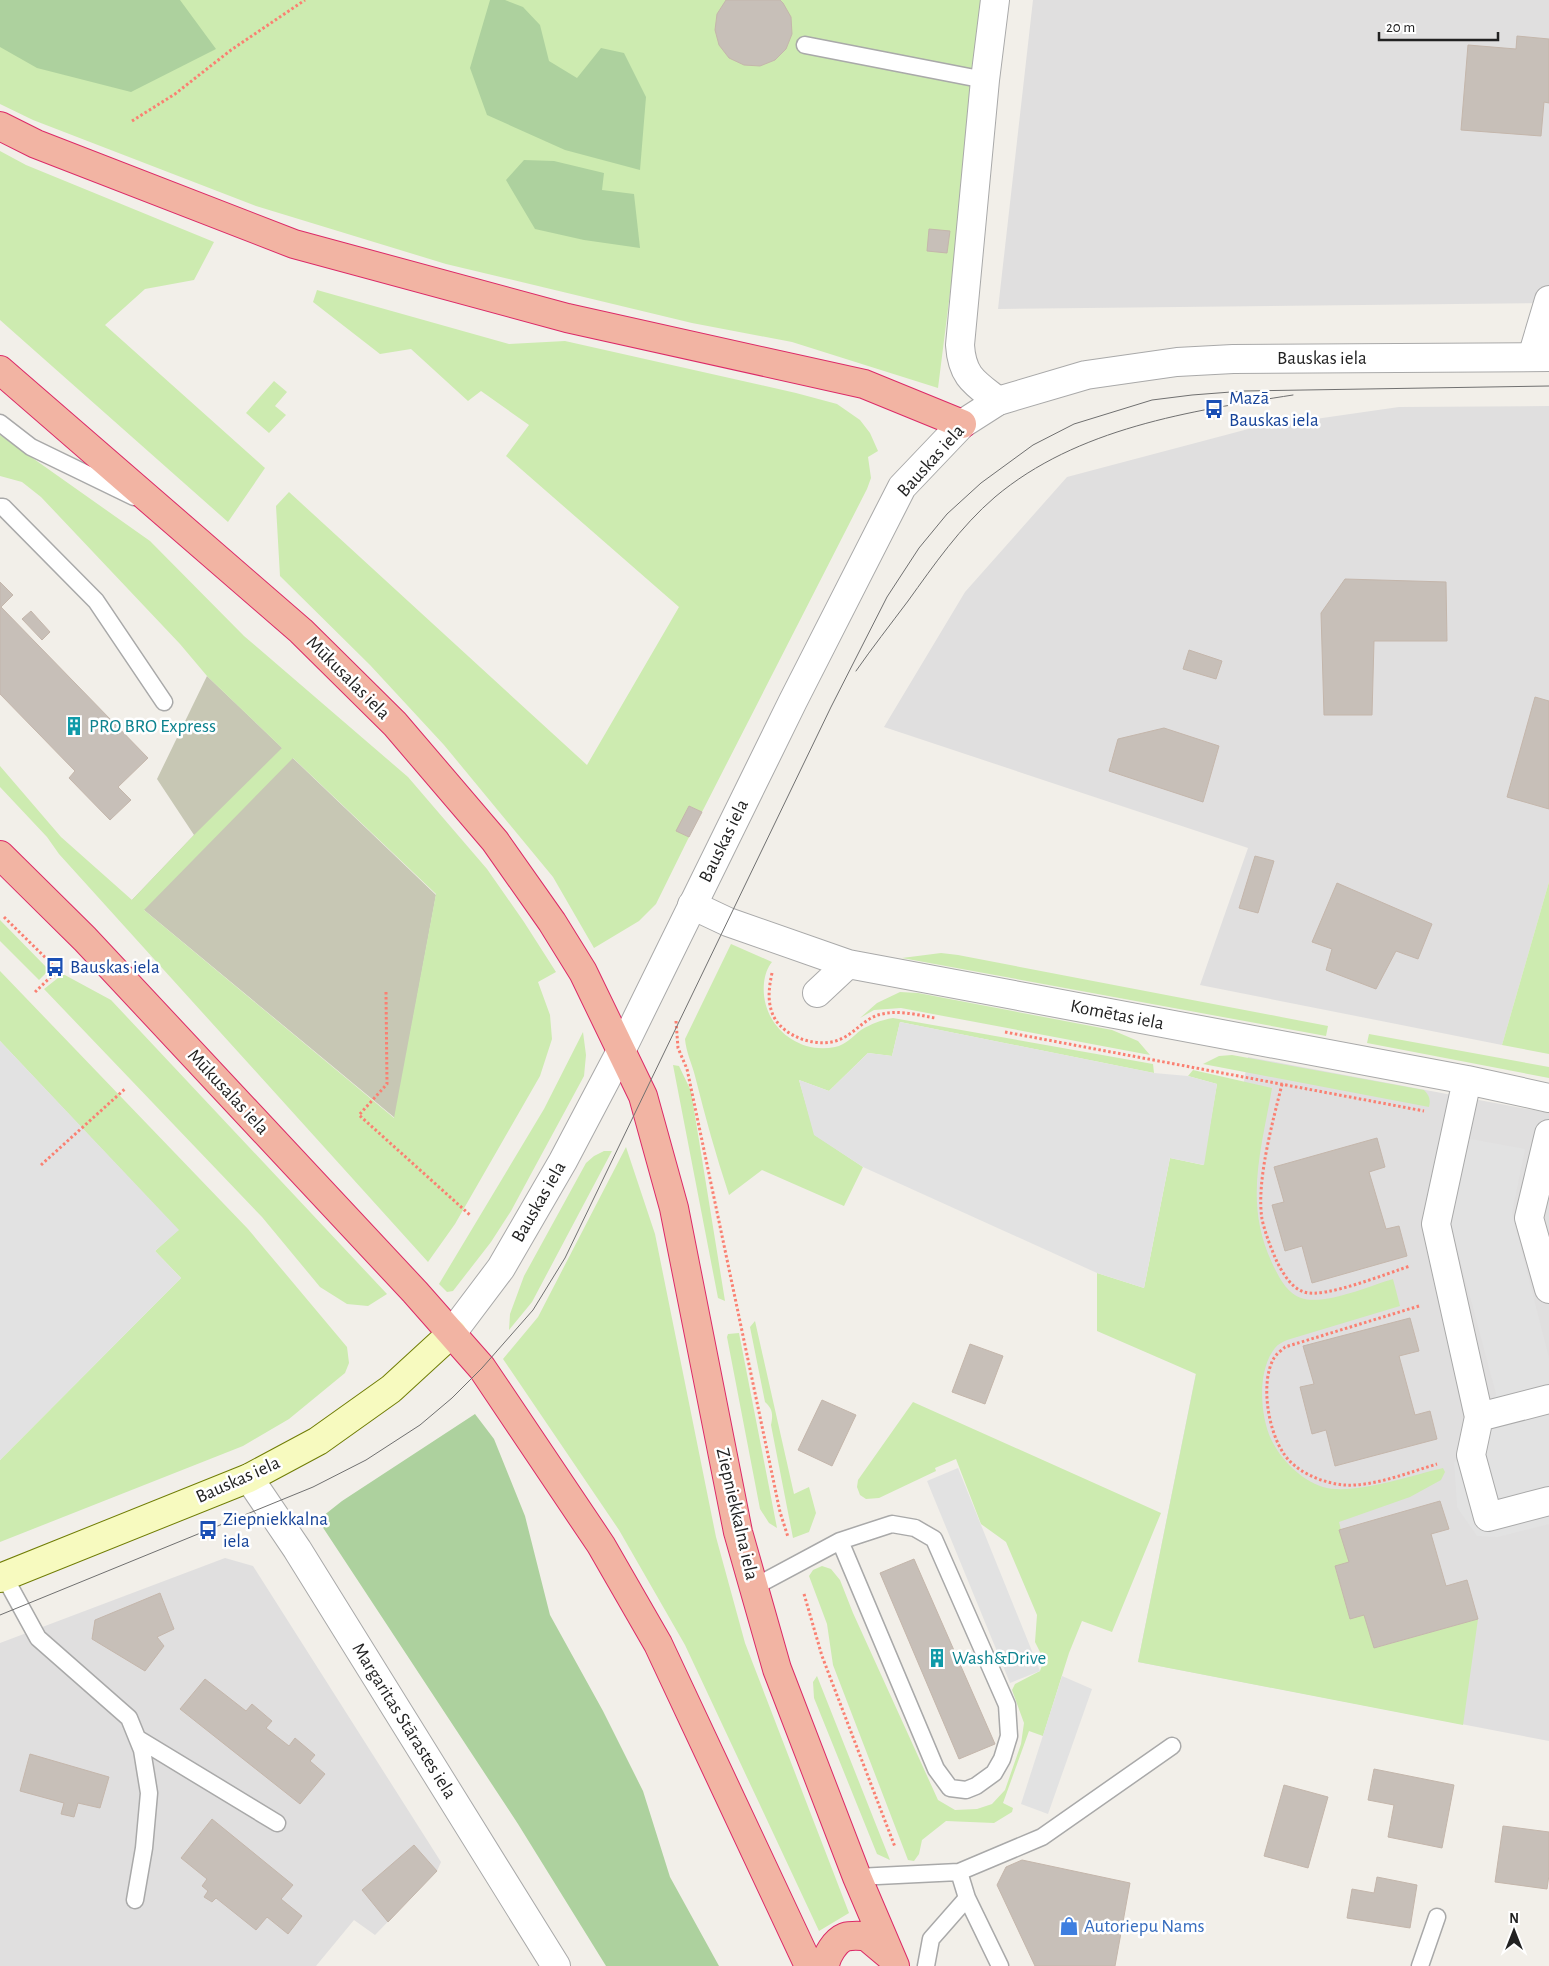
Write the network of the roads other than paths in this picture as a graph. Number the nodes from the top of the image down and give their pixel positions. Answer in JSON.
{"nodes":[{"id":1,"x":995,"y":0,"type":"edge"},
{"id":2,"x":805,"y":45,"type":"dead end"},
{"id":3,"x":985,"y":80,"type":"junction"},
{"id":4,"x":0,"y":126,"type":"edge"},
{"id":5,"x":1549,"y":300,"type":"edge"},
{"id":6,"x":1541,"y":357,"type":"edge"},
{"id":7,"x":0,"y":370,"type":"edge"},
{"id":8,"x":998,"y":401,"type":"junction"},
{"id":9,"x":0,"y":423,"type":"edge"},
{"id":10,"x":962,"y":424,"type":"junction"},
{"id":11,"x":0,"y":507,"type":"edge"},
{"id":12,"x":163,"y":511,"type":"junction"},
{"id":13,"x":164,"y":702,"type":"dead end"},
{"id":14,"x":0,"y":856,"type":"edge"},
{"id":15,"x":692,"y":905,"type":"junction"},
{"id":16,"x":848,"y":964,"type":"junction"},
{"id":17,"x":817,"y":993,"type":"dead end"},
{"id":18,"x":622,"y":1049,"type":"junction"},
{"id":19,"x":1467,"y":1080,"type":"junction"},
{"id":20,"x":1549,"y":1098,"type":"edge"},
{"id":21,"x":1549,"y":1134,"type":"edge"},
{"id":22,"x":1549,"y":1289,"type":"edge"},
{"id":23,"x":452,"y":1333,"type":"junction"},
{"id":24,"x":1549,"y":1399,"type":"edge"},
{"id":25,"x":1479,"y":1417,"type":"junction"},
{"id":26,"x":249,"y":1478,"type":"junction"},
{"id":27,"x":1549,"y":1501,"type":"edge"},
{"id":28,"x":840,"y":1541,"type":"junction"},
{"id":29,"x":2,"y":1577,"type":"edge"},
{"id":30,"x":754,"y":1587,"type":"junction"},
{"id":31,"x":137,"y":1738,"type":"junction"},
{"id":32,"x":1172,"y":1746,"type":"dead end"},
{"id":33,"x":277,"y":1823,"type":"dead end"},
{"id":34,"x":959,"y":1872,"type":"junction"},
{"id":35,"x":857,"y":1877,"type":"junction"},
{"id":36,"x":966,"y":1898,"type":"junction"},
{"id":37,"x":134,"y":1900,"type":"dead end"},
{"id":38,"x":1437,"y":1917,"type":"dead end"},
{"id":39,"x":893,"y":1962,"type":"edge"},
{"id":40,"x":556,"y":1966,"type":"edge"},
{"id":41,"x":809,"y":1966,"type":"edge"},
{"id":42,"x":825,"y":1966,"type":"edge"},
{"id":43,"x":926,"y":1966,"type":"edge"},
{"id":44,"x":1000,"y":1966,"type":"edge"},
{"id":45,"x":1420,"y":1966,"type":"edge"}],
"edges":[{"from":1,"to":3,"type":"street"},
{"from":2,"to":3,"type":"lane"},
{"from":3,"to":8,"type":"street"},
{"from":4,"to":10,"type":"highway"},
{"from":5,"to":6,"type":"street"},
{"from":6,"to":8,"type":"street","name":"Bauskas iela"},
{"from":7,"to":12,"type":"highway","name":"Mūkusalas iela"},
{"from":8,"to":10,"type":"street","name":"Bauskas iela"},
{"from":9,"to":12,"type":"lane"},
{"from":10,"to":15,"type":"street","name":"Bauskas iela"},
{"from":11,"to":13,"type":"lane"},
{"from":12,"to":18,"type":"highway","name":"Mūkusalas iela"},
{"from":14,"to":23,"type":"highway","name":"Mūkusalas iela"},
{"from":15,"to":16,"type":"street","name":"Komētas iela"},
{"from":15,"to":18,"type":"street","name":"Bauskas iela"},
{"from":16,"to":17,"type":"street"},
{"from":16,"to":19,"type":"street","name":"Komētas iela"},
{"from":18,"to":23,"type":"street","name":"Bauskas iela"},
{"from":18,"to":30,"type":"highway","name":"Ziepniekkalna iela"},
{"from":19,"to":20,"type":"street","name":"Komētas iela"},
{"from":19,"to":25,"type":"street"},
{"from":21,"to":22,"type":"street"},
{"from":23,"to":26,"type":"main road","name":"Bauskas iela"},
{"from":23,"to":41,"type":"highway"},
{"from":24,"to":25,"type":"street"},
{"from":25,"to":27,"type":"street"},
{"from":26,"to":29,"type":"main road","name":"Bauskas iela"},
{"from":26,"to":40,"type":"street","name":"Margaritas Stārastes iela"},
{"from":28,"to":28,"type":"lane"},
{"from":28,"to":30,"type":"lane"},
{"from":29,"to":31,"type":"lane"},
{"from":30,"to":35,"type":"highway","name":"Ziepniekkalna iela"},
{"from":31,"to":33,"type":"lane"},
{"from":31,"to":37,"type":"lane"},
{"from":32,"to":34,"type":"lane"},
{"from":34,"to":35,"type":"lane"},
{"from":34,"to":36,"type":"lane"},
{"from":35,"to":39,"type":"highway","name":"Ziepniekkalna iela"},
{"from":36,"to":43,"type":"lane"},
{"from":36,"to":44,"type":"lane"},
{"from":38,"to":45,"type":"lane"},
{"from":39,"to":42,"type":"highway"}]}
